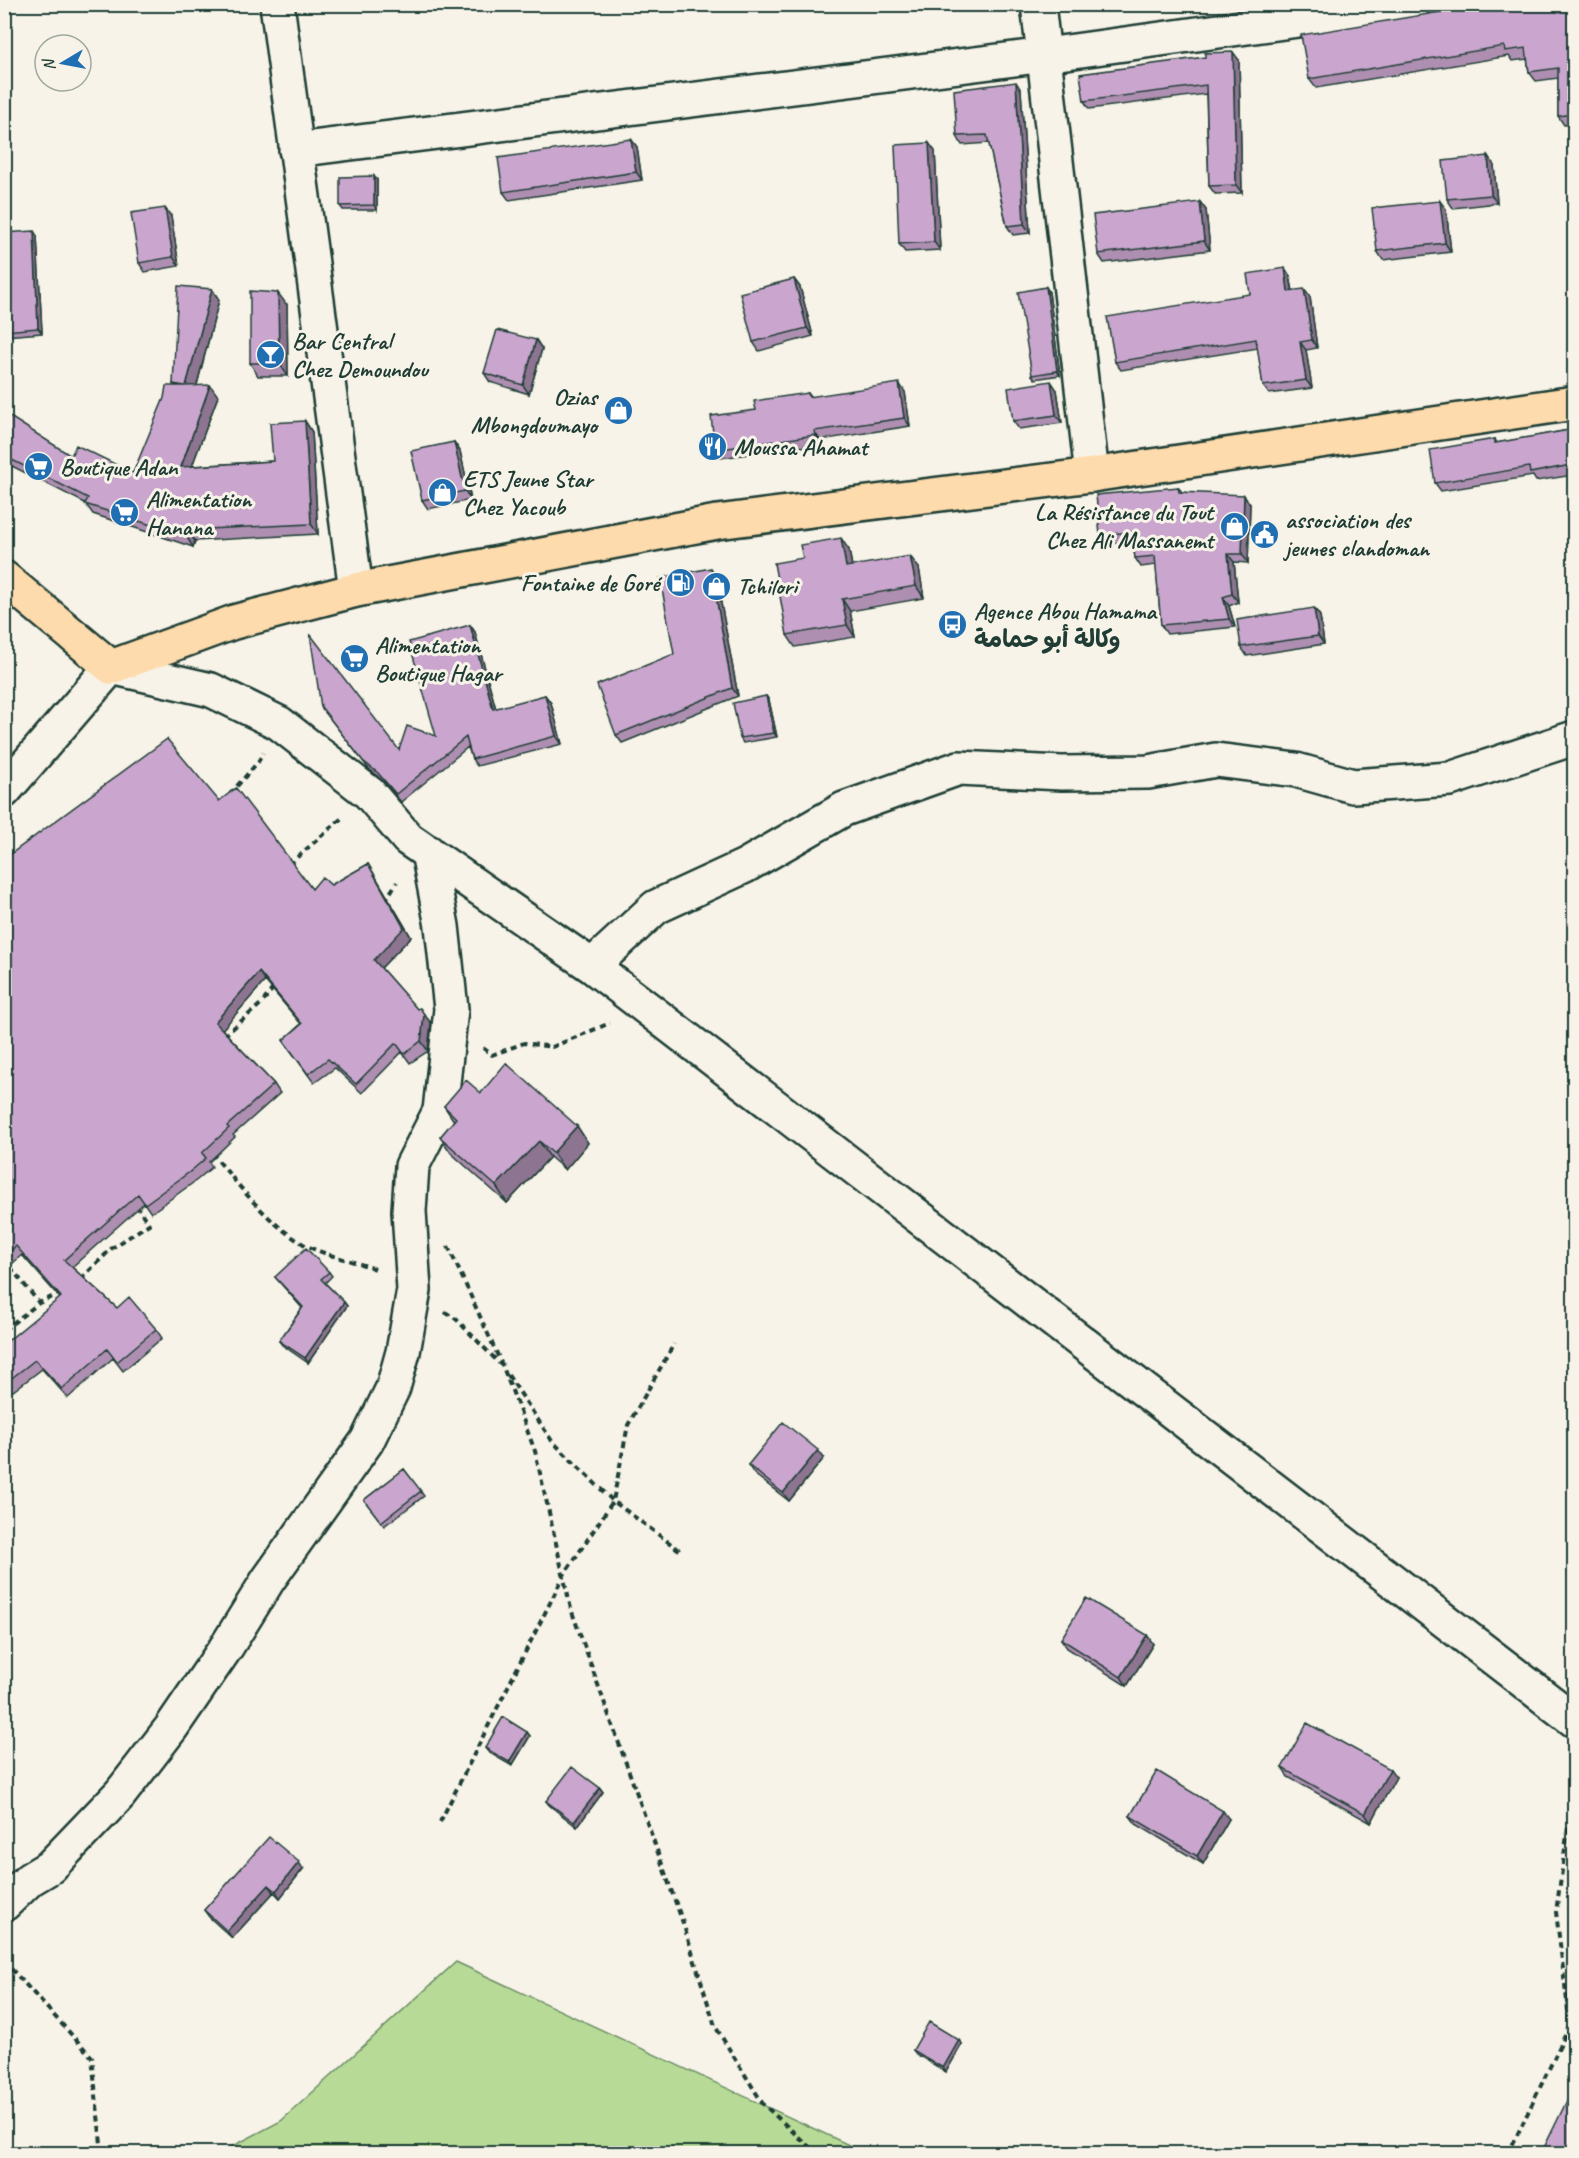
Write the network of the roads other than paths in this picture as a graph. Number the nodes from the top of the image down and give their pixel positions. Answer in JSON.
{"nodes":[{"id":1,"x":277,"y":4,"type":"edge"},
{"id":2,"x":1038,"y":4,"type":"edge"},
{"id":3,"x":1413,"y":4,"type":"edge"},
{"id":4,"x":1045,"y":56,"type":"junction"},
{"id":5,"x":296,"y":150,"type":"junction"},
{"id":6,"x":1575,"y":403,"type":"edge"},
{"id":7,"x":1092,"y":475,"type":"junction"},
{"id":8,"x":4,"y":578,"type":"edge"},
{"id":9,"x":356,"y":590,"type":"junction"},
{"id":10,"x":111,"y":667,"type":"junction"},
{"id":11,"x":1575,"y":738,"type":"edge"},
{"id":12,"x":4,"y":791,"type":"edge"},
{"id":13,"x":418,"y":846,"type":"junction"},
{"id":14,"x":592,"y":966,"type":"junction"},
{"id":15,"x":1575,"y":1720,"type":"edge"},
{"id":16,"x":4,"y":1904,"type":"edge"}],
"edges":[{"from":1,"to":5,"type":"street"},
{"from":2,"to":4,"type":"street"},
{"from":3,"to":4,"type":"street"},
{"from":4,"to":5,"type":"street"},
{"from":4,"to":7,"type":"street"},
{"from":5,"to":9,"type":"street"},
{"from":6,"to":7,"type":"main road"},
{"from":7,"to":9,"type":"main road"},
{"from":8,"to":10,"type":"main road"},
{"from":9,"to":10,"type":"main road"},
{"from":10,"to":12,"type":"street"},
{"from":10,"to":13,"type":"street"},
{"from":11,"to":14,"type":"street"},
{"from":13,"to":14,"type":"street"},
{"from":13,"to":16,"type":"street"},
{"from":14,"to":15,"type":"street"}]}
